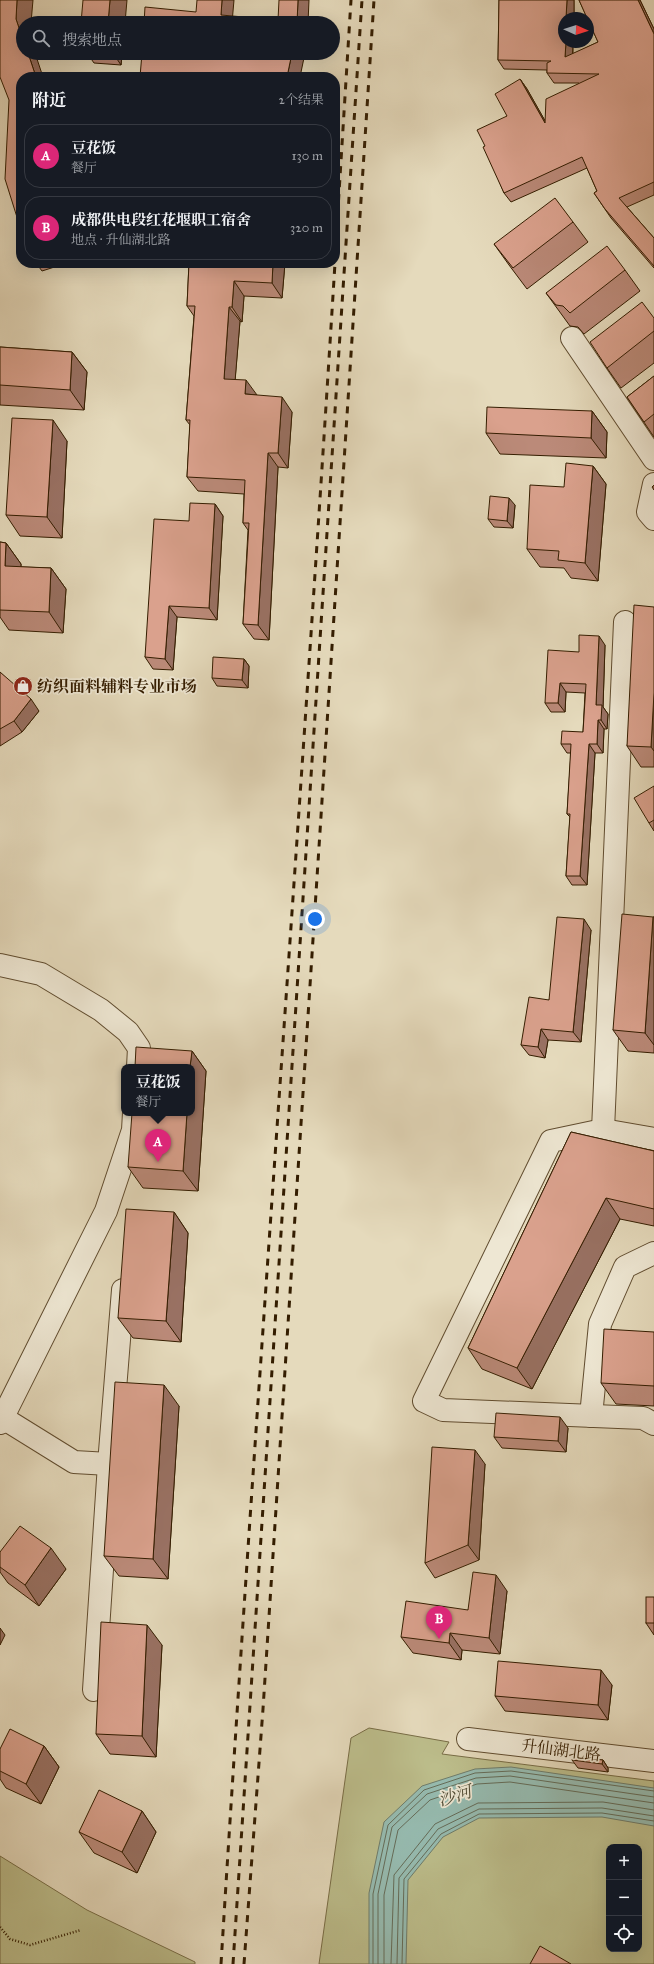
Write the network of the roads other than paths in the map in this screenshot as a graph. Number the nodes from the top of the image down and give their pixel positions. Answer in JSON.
{"nodes":[{"id":1,"x":572,"y":338,"type":"dead end"},
{"id":2,"x":654,"y":459,"type":"edge"},
{"id":3,"x":654,"y":484,"type":"edge"},
{"id":4,"x":654,"y":519,"type":"edge"},
{"id":5,"x":625,"y":622,"type":"dead end"},
{"id":6,"x":0,"y":965,"type":"edge"},
{"id":7,"x":138,"y":1064,"type":"edge"},
{"id":8,"x":134,"y":1116,"type":"edge"},
{"id":9,"x":603,"y":1130,"type":"junction"},
{"id":10,"x":654,"y":1139,"type":"edge"},
{"id":11,"x":654,"y":1253,"type":"edge"},
{"id":12,"x":123,"y":1287,"type":"edge"},
{"id":13,"x":591,"y":1416,"type":"junction"},
{"id":14,"x":2,"y":1421,"type":"edge"},
{"id":15,"x":654,"y":1424,"type":"edge"},
{"id":16,"x":108,"y":1464,"type":"junction"},
{"id":17,"x":94,"y":1690,"type":"dead end"},
{"id":18,"x":468,"y":1739,"type":"dead end"},
{"id":19,"x":654,"y":1761,"type":"edge"}],
"edges":[{"from":1,"to":2,"type":"street"},
{"from":3,"to":4,"type":"street"},
{"from":5,"to":9,"type":"street"},
{"from":6,"to":7,"type":"street"},
{"from":8,"to":14,"type":"street"},
{"from":9,"to":10,"type":"street"},
{"from":9,"to":13,"type":"street"},
{"from":11,"to":13,"type":"street"},
{"from":12,"to":16,"type":"street"},
{"from":13,"to":15,"type":"street"},
{"from":14,"to":16,"type":"street"},
{"from":16,"to":17,"type":"street"},
{"from":18,"to":19,"type":"street","name":"升仙湖北路"}]}
